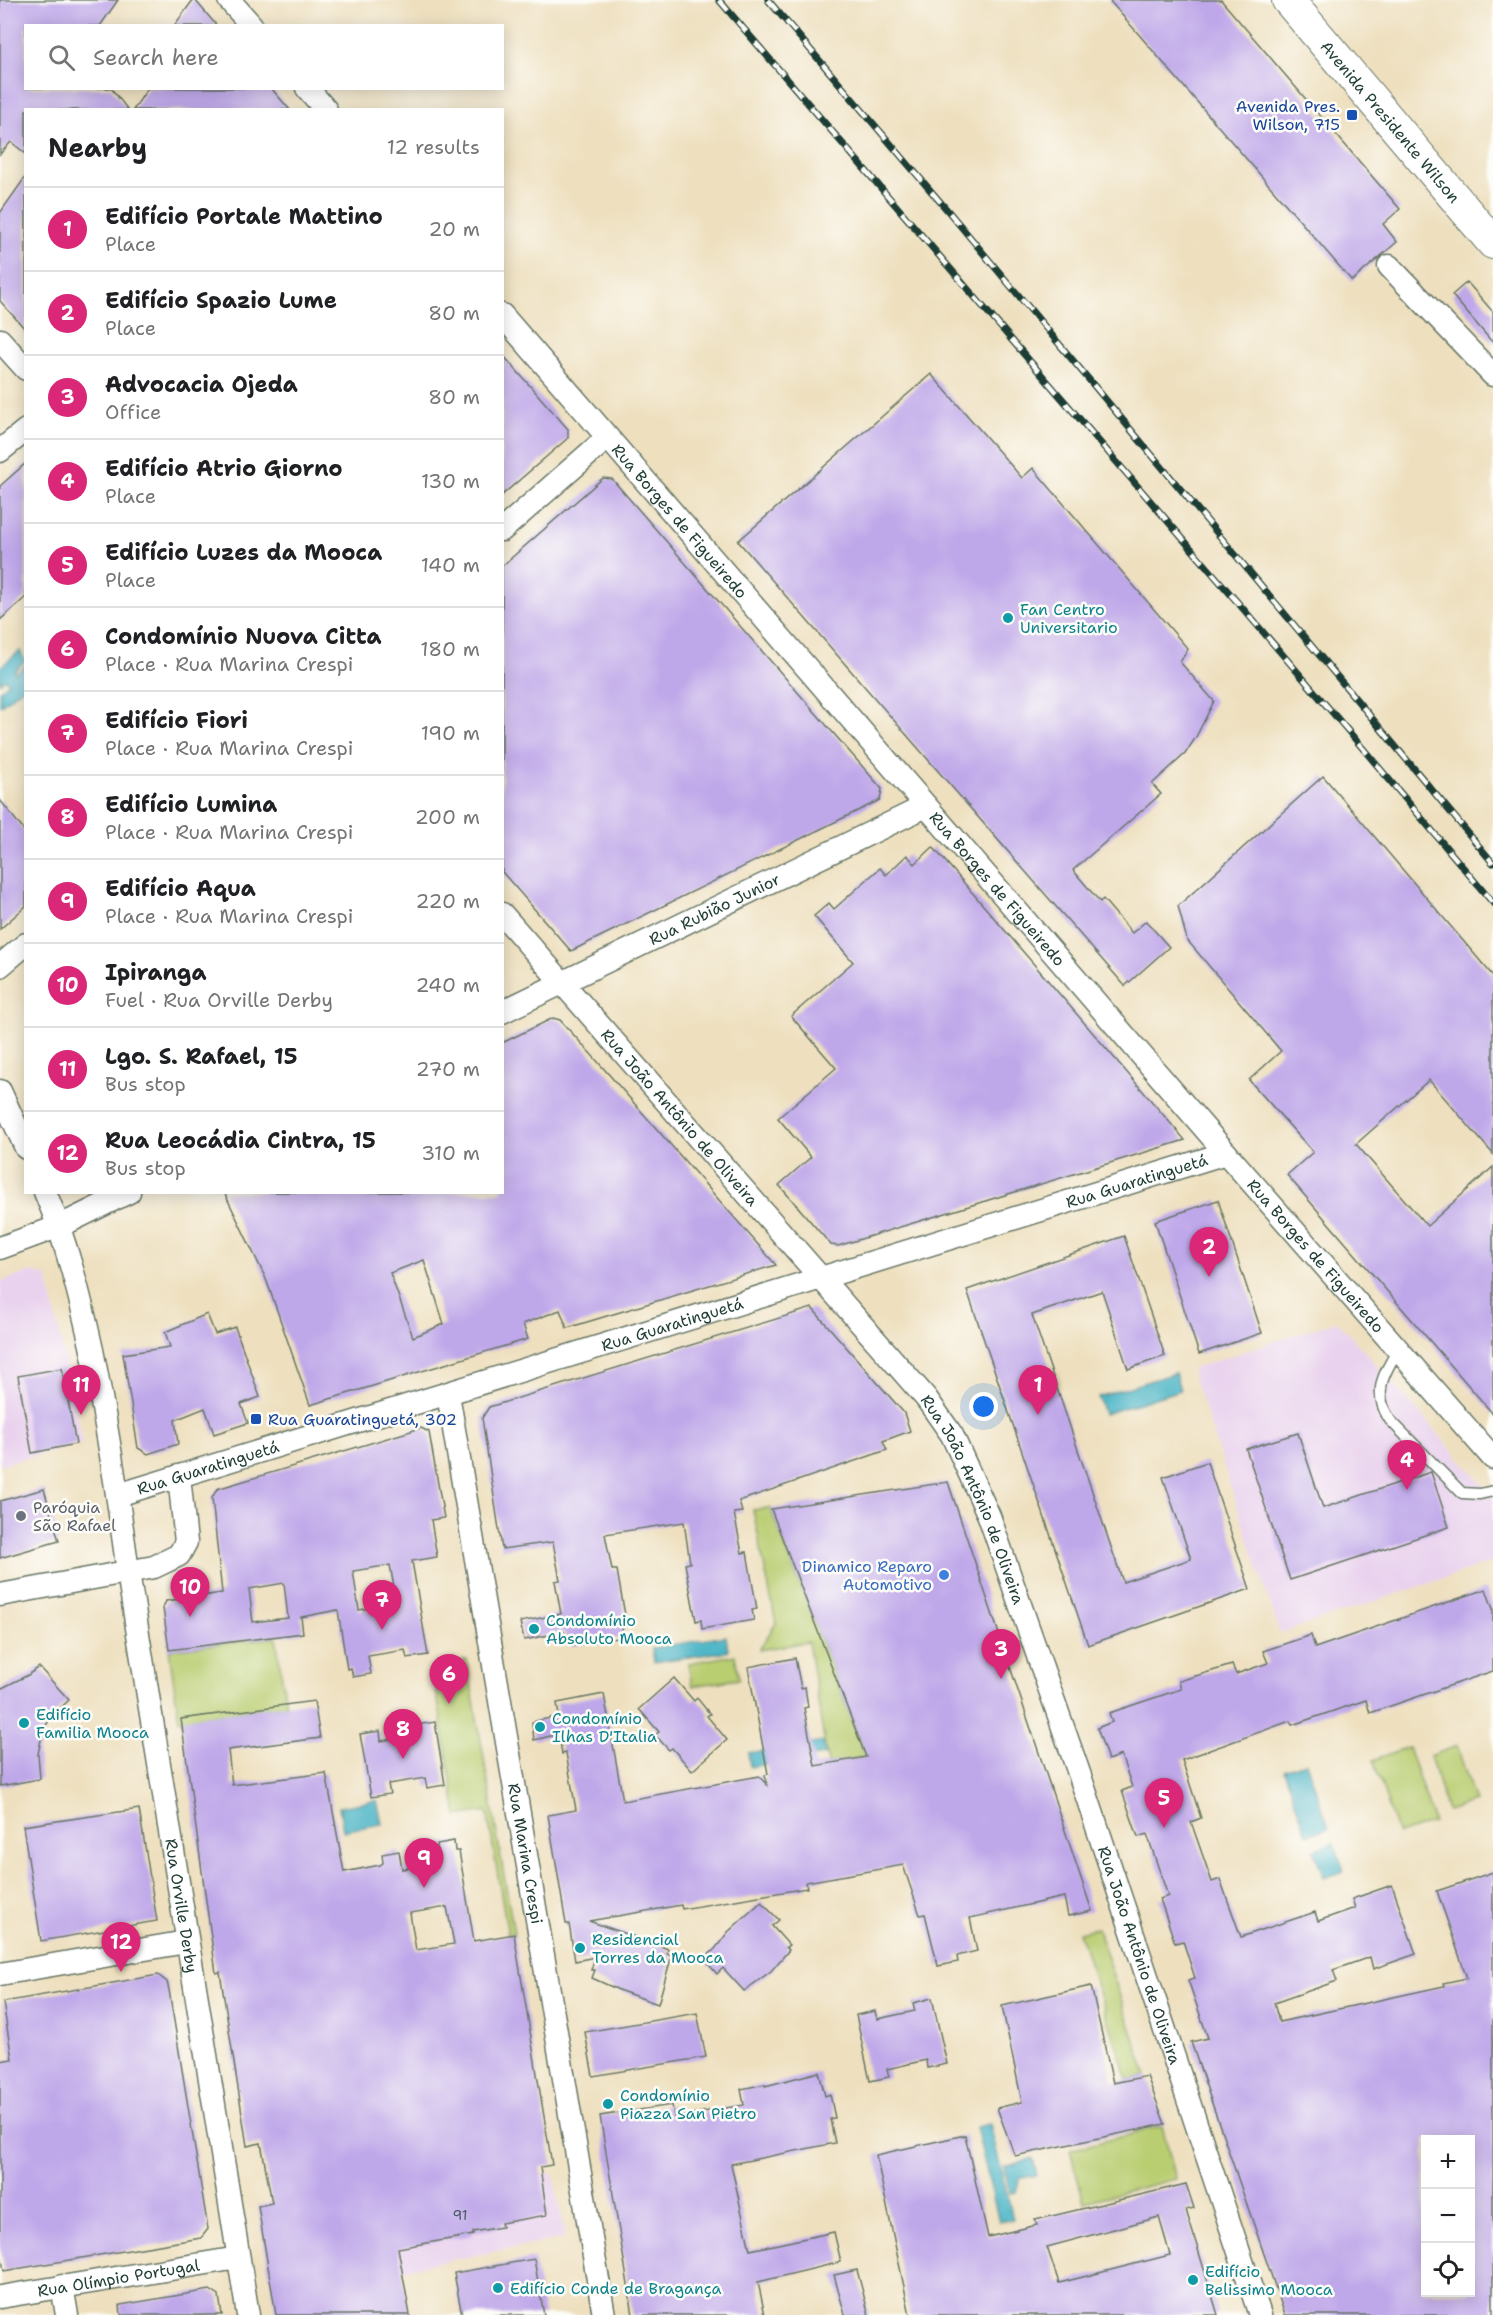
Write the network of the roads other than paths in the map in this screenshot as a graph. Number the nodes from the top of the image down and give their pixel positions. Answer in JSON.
{"nodes":[{"id":1,"x":229,"y":0,"type":"edge"},
{"id":2,"x":1288,"y":0,"type":"edge"},
{"id":3,"x":250,"y":24,"type":"edge"},
{"id":4,"x":309,"y":90,"type":"edge"},
{"id":5,"x":324,"y":108,"type":"edge"},
{"id":6,"x":1493,"y":243,"type":"edge"},
{"id":7,"x":1389,"y":266,"type":"dead end"},
{"id":8,"x":504,"y":317,"type":"edge"},
{"id":9,"x":0,"y":340,"type":"edge"},
{"id":10,"x":24,"y":367,"type":"edge"},
{"id":11,"x":1493,"y":375,"type":"edge"},
{"id":12,"x":24,"y":432,"type":"edge"},
{"id":13,"x":607,"y":438,"type":"junction"},
{"id":14,"x":0,"y":452,"type":"edge"},
{"id":15,"x":504,"y":528,"type":"edge"},
{"id":16,"x":926,"y":806,"type":"junction"},
{"id":17,"x":504,"y":916,"type":"edge"},
{"id":18,"x":24,"y":946,"type":"edge"},
{"id":19,"x":0,"y":966,"type":"edge"},
{"id":20,"x":562,"y":982,"type":"junction"},
{"id":21,"x":504,"y":1011,"type":"edge"},
{"id":22,"x":0,"y":1091,"type":"edge"},
{"id":23,"x":24,"y":1144,"type":"edge"},
{"id":24,"x":1226,"y":1154,"type":"junction"},
{"id":25,"x":46,"y":1194,"type":"edge"},
{"id":26,"x":125,"y":1194,"type":"edge"},
{"id":27,"x":60,"y":1226,"type":"junction"},
{"id":28,"x":0,"y":1248,"type":"edge"},
{"id":29,"x":822,"y":1278,"type":"junction"},
{"id":30,"x":1398,"y":1350,"type":"junction"},
{"id":31,"x":448,"y":1394,"type":"junction"},
{"id":32,"x":1493,"y":1458,"type":"edge"},
{"id":33,"x":179,"y":1476,"type":"junction"},
{"id":34,"x":1493,"y":1491,"type":"edge"},
{"id":35,"x":118,"y":1495,"type":"junction"},
{"id":36,"x":128,"y":1572,"type":"junction"},
{"id":37,"x":0,"y":1595,"type":"edge"},
{"id":38,"x":186,"y":1942,"type":"junction"},
{"id":39,"x":0,"y":1974,"type":"edge"},
{"id":40,"x":238,"y":2258,"type":"junction"},
{"id":41,"x":62,"y":2286,"type":"junction"},
{"id":42,"x":0,"y":2297,"type":"edge"},
{"id":43,"x":67,"y":2315,"type":"edge"},
{"id":44,"x":248,"y":2315,"type":"edge"},
{"id":45,"x":604,"y":2315,"type":"edge"},
{"id":46,"x":1260,"y":2315,"type":"edge"}],
"edges":[{"from":1,"to":3,"type":"street"},
{"from":2,"to":6,"type":"street","name":"Avenida Presidente Wilson"},
{"from":4,"to":5,"type":"street"},
{"from":7,"to":11,"type":"street"},
{"from":8,"to":13,"type":"street","name":"Rua Borges de Figueiredo"},
{"from":9,"to":10,"type":"street"},
{"from":12,"to":14,"type":"street"},
{"from":13,"to":15,"type":"street"},
{"from":13,"to":16,"type":"street","name":"Rua Borges de Figueiredo"},
{"from":16,"to":20,"type":"street","name":"Rua Rubião Junior"},
{"from":16,"to":24,"type":"street","name":"Rua Borges de Figueiredo"},
{"from":17,"to":20,"type":"street","name":"Rua João Antônio de Oliveira"},
{"from":18,"to":19,"type":"street"},
{"from":20,"to":21,"type":"street","name":"Rua Rubião Junior"},
{"from":20,"to":29,"type":"street","name":"Rua João Antônio de Oliveira"},
{"from":22,"to":23,"type":"street"},
{"from":24,"to":29,"type":"street","name":"Rua Guaratinguetá"},
{"from":24,"to":30,"type":"street","name":"Rua Borges de Figueiredo"},
{"from":25,"to":27,"type":"street","name":"Rua Orville Derby"},
{"from":26,"to":27,"type":"street"},
{"from":27,"to":28,"type":"street"},
{"from":27,"to":35,"type":"street","name":"Rua Orville Derby"},
{"from":29,"to":31,"type":"street","name":"Rua Guaratinguetá"},
{"from":29,"to":46,"type":"street","name":"Rua João Antônio de Oliveira"},
{"from":30,"to":32,"type":"street","name":"Rua Borges de Figueiredo"},
{"from":30,"to":34,"type":"lane"},
{"from":31,"to":33,"type":"street","name":"Rua Guaratinguetá"},
{"from":31,"to":45,"type":"street","name":"Rua Marina Crespi"},
{"from":33,"to":35,"type":"street","name":"Rua Guaratinguetá"},
{"from":33,"to":36,"type":"street"},
{"from":35,"to":36,"type":"street","name":"Rua Orville Derby"},
{"from":36,"to":37,"type":"street"},
{"from":36,"to":38,"type":"street","name":"Rua Orville Derby"},
{"from":38,"to":39,"type":"street"},
{"from":38,"to":40,"type":"street","name":"Rua Orville Derby"},
{"from":40,"to":41,"type":"street","name":"Rua Olímpio Portugal"},
{"from":40,"to":44,"type":"street","name":"Rua Orville Derby"},
{"from":41,"to":42,"type":"street","name":"Rua Olímpio Portugal"},
{"from":41,"to":43,"type":"street"}]}
